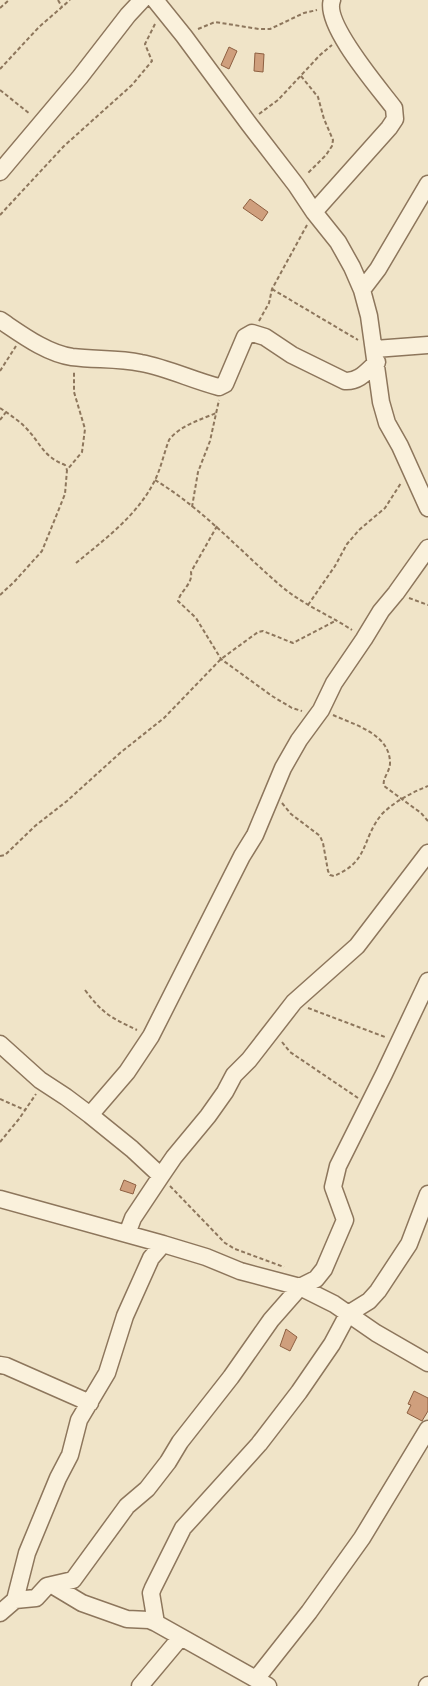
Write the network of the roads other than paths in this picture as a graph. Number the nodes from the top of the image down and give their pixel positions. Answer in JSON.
{"nodes":[{"id":1,"x":142,"y":0,"type":"edge"},
{"id":2,"x":155,"y":0,"type":"edge"},
{"id":3,"x":331,"y":3,"type":"edge"},
{"id":4,"x":0,"y":172,"type":"edge"},
{"id":5,"x":428,"y":184,"type":"edge"},
{"id":6,"x":314,"y":212,"type":"junction"},
{"id":7,"x":362,"y":290,"type":"junction"},
{"id":8,"x":0,"y":320,"type":"edge"},
{"id":9,"x":428,"y":345,"type":"edge"},
{"id":10,"x":376,"y":356,"type":"junction"},
{"id":11,"x":428,"y":508,"type":"edge"},
{"id":12,"x":428,"y":548,"type":"edge"},
{"id":13,"x":428,"y":853,"type":"edge"},
{"id":14,"x":428,"y":981,"type":"edge"},
{"id":15,"x":0,"y":1044,"type":"edge"},
{"id":16,"x":90,"y":1115,"type":"junction"},
{"id":17,"x":160,"y":1176,"type":"junction"},
{"id":18,"x":428,"y":1194,"type":"edge"},
{"id":19,"x":0,"y":1199,"type":"edge"},
{"id":20,"x":127,"y":1234,"type":"junction"},
{"id":21,"x":163,"y":1244,"type":"junction"},
{"id":22,"x":300,"y":1287,"type":"junction"},
{"id":23,"x":348,"y":1314,"type":"junction"},
{"id":24,"x":428,"y":1363,"type":"edge"},
{"id":25,"x":0,"y":1365,"type":"edge"},
{"id":26,"x":90,"y":1402,"type":"junction"},
{"id":27,"x":428,"y":1429,"type":"edge"},
{"id":28,"x":52,"y":1585,"type":"junction"},
{"id":29,"x":15,"y":1600,"type":"junction"},
{"id":30,"x":0,"y":1613,"type":"edge"},
{"id":31,"x":156,"y":1623,"type":"junction"},
{"id":32,"x":181,"y":1637,"type":"junction"},
{"id":33,"x":262,"y":1682,"type":"edge"},
{"id":34,"x":140,"y":1686,"type":"edge"}],
"edges":[{"from":1,"to":4,"type":"street"},
{"from":2,"to":6,"type":"street"},
{"from":3,"to":6,"type":"street"},
{"from":5,"to":7,"type":"street"},
{"from":6,"to":7,"type":"street"},
{"from":7,"to":10,"type":"street"},
{"from":8,"to":10,"type":"street"},
{"from":9,"to":10,"type":"street"},
{"from":10,"to":11,"type":"street"},
{"from":12,"to":16,"type":"street"},
{"from":13,"to":17,"type":"street"},
{"from":14,"to":22,"type":"street"},
{"from":15,"to":16,"type":"street"},
{"from":16,"to":17,"type":"street"},
{"from":17,"to":20,"type":"street"},
{"from":18,"to":23,"type":"street"},
{"from":19,"to":20,"type":"street"},
{"from":20,"to":21,"type":"street"},
{"from":21,"to":22,"type":"street"},
{"from":21,"to":26,"type":"street"},
{"from":22,"to":23,"type":"street"},
{"from":22,"to":28,"type":"street"},
{"from":23,"to":24,"type":"street"},
{"from":23,"to":31,"type":"street"},
{"from":25,"to":26,"type":"street"},
{"from":26,"to":29,"type":"street"},
{"from":27,"to":33,"type":"street"},
{"from":28,"to":29,"type":"street"},
{"from":28,"to":31,"type":"street"},
{"from":29,"to":30,"type":"street"},
{"from":31,"to":32,"type":"street"},
{"from":32,"to":33,"type":"street"},
{"from":32,"to":34,"type":"street"}]}
